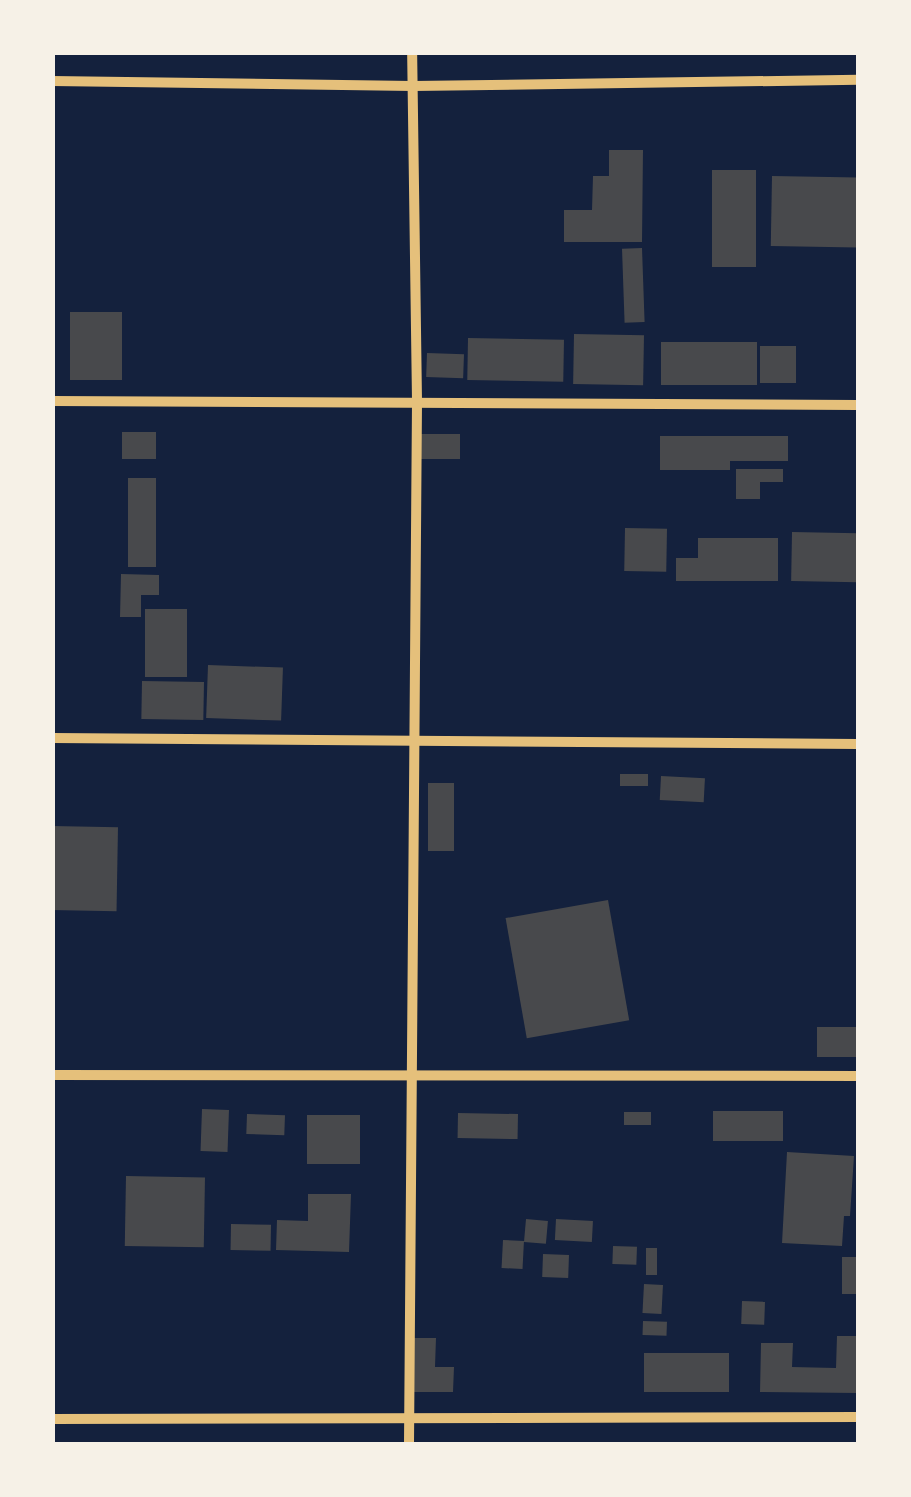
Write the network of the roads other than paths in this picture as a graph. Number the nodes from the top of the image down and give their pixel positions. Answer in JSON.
{"nodes":[{"id":1,"x":412,"y":52,"type":"edge"},
{"id":2,"x":858,"y":80,"type":"edge"},
{"id":3,"x":52,"y":81,"type":"edge"},
{"id":4,"x":413,"y":86,"type":"junction"},
{"id":5,"x":52,"y":401,"type":"edge"},
{"id":6,"x":417,"y":402,"type":"junction"},
{"id":7,"x":858,"y":405,"type":"edge"},
{"id":8,"x":52,"y":738,"type":"edge"},
{"id":9,"x":414,"y":740,"type":"junction"},
{"id":10,"x":858,"y":744,"type":"edge"},
{"id":11,"x":414,"y":1074,"type":"junction"},
{"id":12,"x":52,"y":1075,"type":"edge"},
{"id":13,"x":858,"y":1076,"type":"edge"},
{"id":14,"x":408,"y":1416,"type":"junction"},
{"id":15,"x":858,"y":1416,"type":"edge"},
{"id":16,"x":52,"y":1419,"type":"edge"},
{"id":17,"x":409,"y":1444,"type":"edge"}],
"edges":[{"from":1,"to":4,"type":"street"},
{"from":2,"to":4,"type":"street"},
{"from":3,"to":4,"type":"street"},
{"from":4,"to":6,"type":"street"},
{"from":5,"to":6,"type":"street"},
{"from":6,"to":7,"type":"street"},
{"from":6,"to":9,"type":"street"},
{"from":8,"to":9,"type":"street"},
{"from":9,"to":10,"type":"street"},
{"from":9,"to":11,"type":"street"},
{"from":11,"to":12,"type":"street"},
{"from":11,"to":13,"type":"street"},
{"from":11,"to":14,"type":"street"},
{"from":14,"to":15,"type":"street"},
{"from":14,"to":16,"type":"street"},
{"from":14,"to":17,"type":"street"}]}
